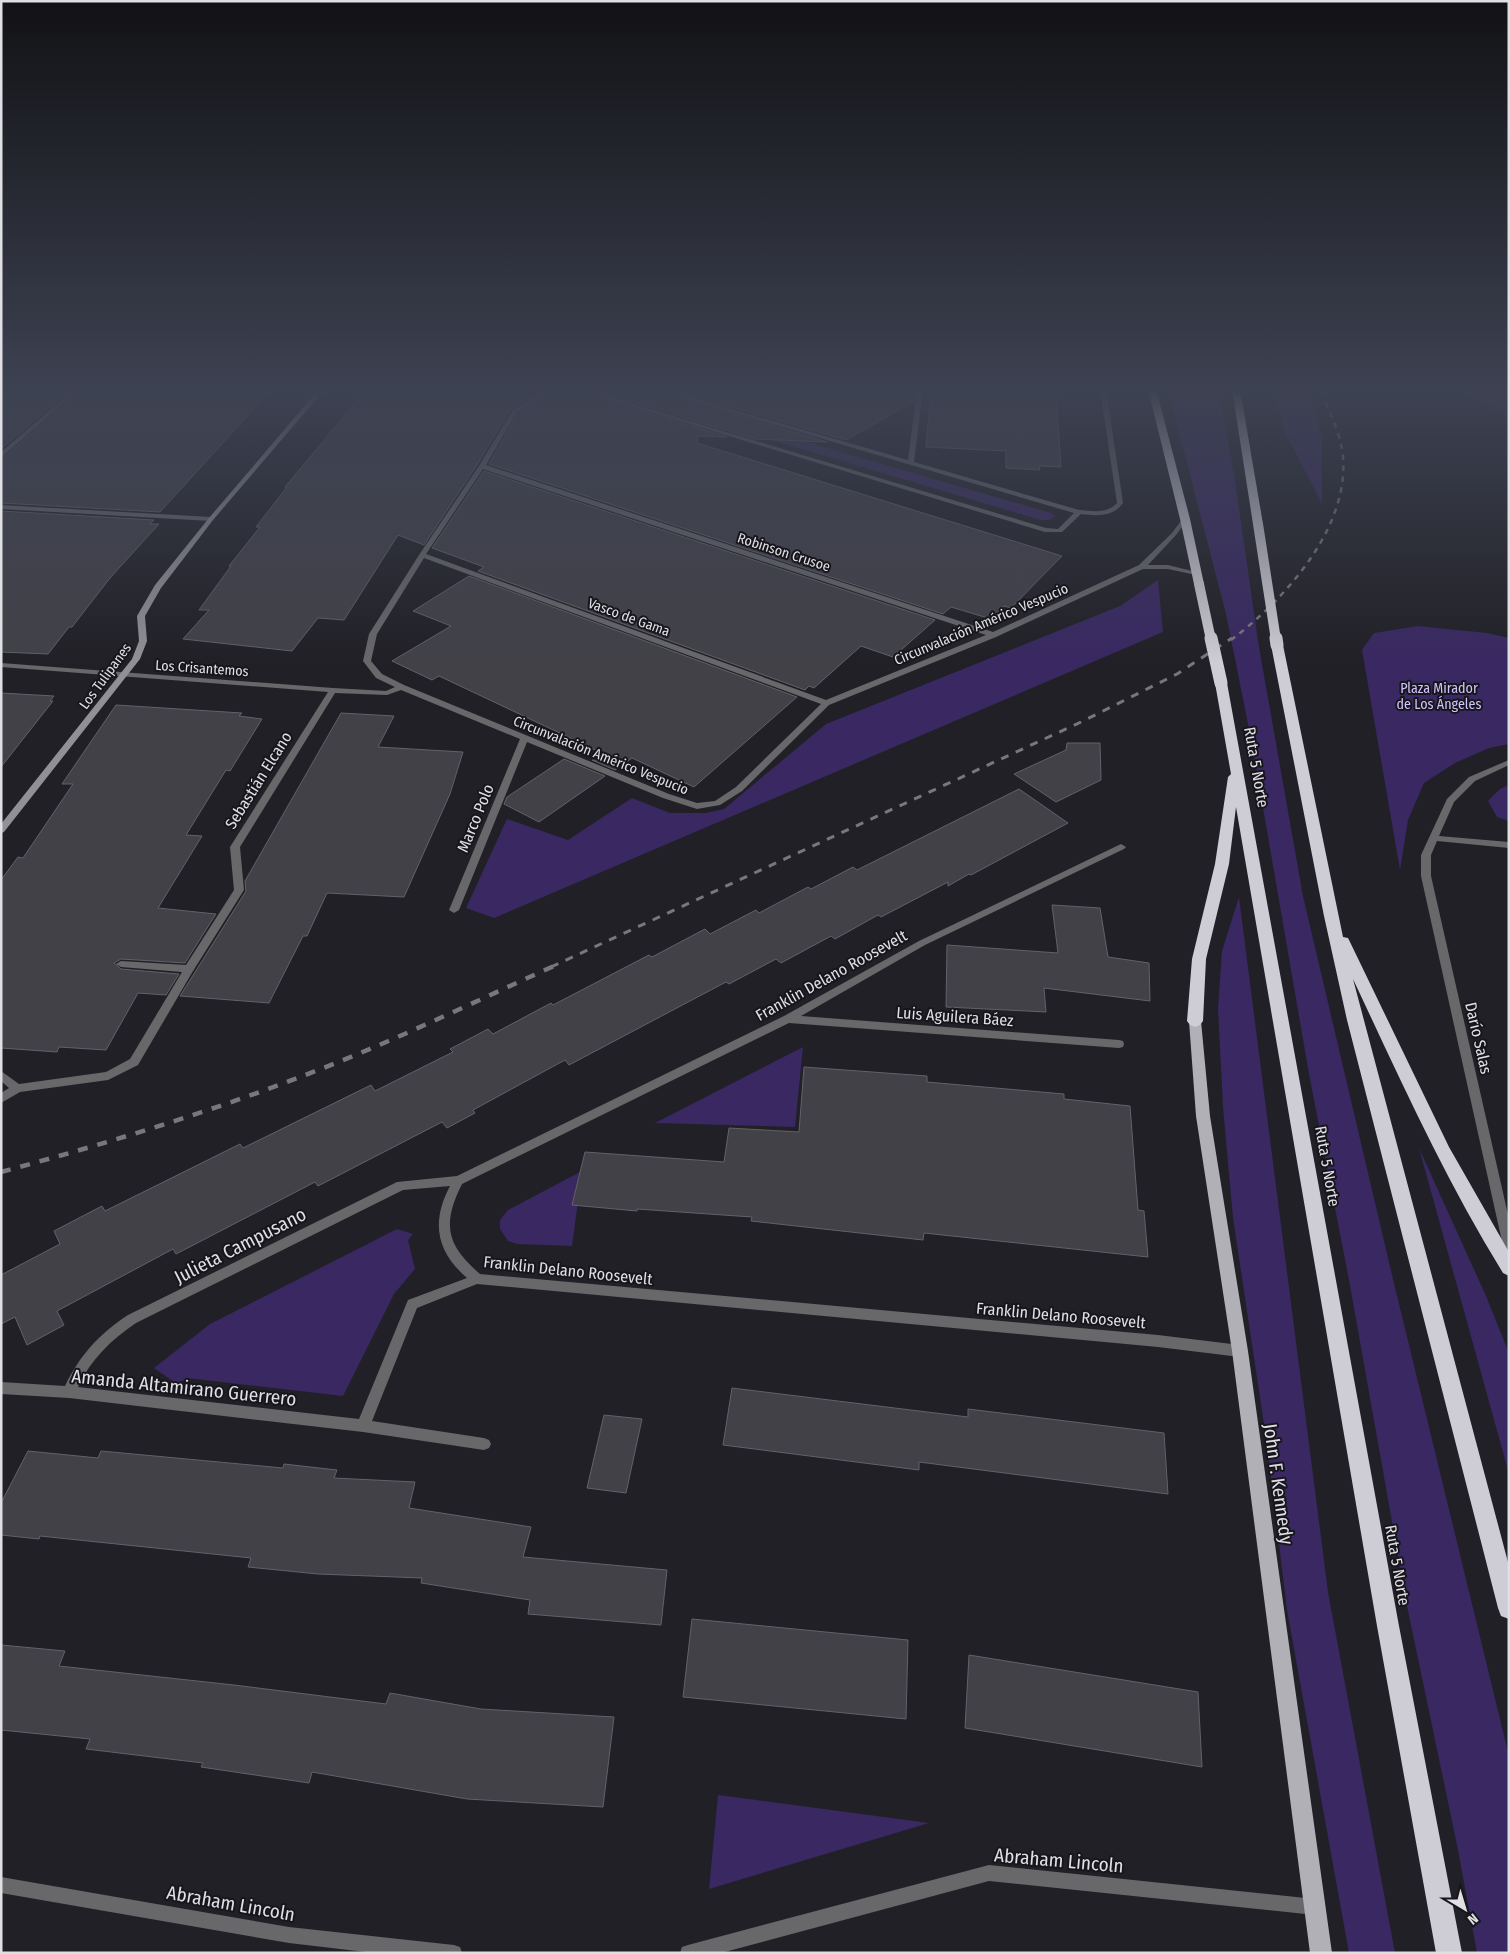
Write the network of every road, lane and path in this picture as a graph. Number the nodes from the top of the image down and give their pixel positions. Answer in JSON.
{"nodes":[{"id":1,"x":244,"y":480,"type":"edge"},
{"id":2,"x":472,"y":480,"type":"edge"},
{"id":3,"x":525,"y":480,"type":"edge"},
{"id":4,"x":880,"y":480,"type":"edge"},
{"id":5,"x":970,"y":480,"type":"edge"},
{"id":6,"x":1116,"y":480,"type":"edge"},
{"id":7,"x":1175,"y":480,"type":"edge"},
{"id":8,"x":1251,"y":480,"type":"edge"},
{"id":9,"x":1,"y":507,"type":"edge"},
{"id":10,"x":1079,"y":512,"type":"junction"},
{"id":11,"x":211,"y":519,"type":"junction"},
{"id":12,"x":1185,"y":519,"type":"junction"},
{"id":13,"x":422,"y":555,"type":"junction"},
{"id":14,"x":1142,"y":567,"type":"junction"},
{"id":15,"x":1198,"y":578,"type":"junction"},
{"id":16,"x":993,"y":635,"type":"junction"},
{"id":17,"x":1,"y":666,"type":"edge"},
{"id":18,"x":125,"y":674,"type":"junction"},
{"id":19,"x":401,"y":687,"type":"junction"},
{"id":20,"x":333,"y":690,"type":"junction"},
{"id":21,"x":826,"y":703,"type":"junction"},
{"id":22,"x":524,"y":738,"type":"junction"},
{"id":23,"x":1236,"y":761,"type":"junction"},
{"id":24,"x":1509,"y":762,"type":"edge"},
{"id":25,"x":1,"y":830,"type":"edge"},
{"id":26,"x":1434,"y":838,"type":"junction"},
{"id":27,"x":1509,"y":845,"type":"edge"},
{"id":28,"x":1121,"y":848,"type":"dead end"},
{"id":29,"x":454,"y":910,"type":"dead end"},
{"id":30,"x":1331,"y":916,"type":"junction"},
{"id":31,"x":121,"y":964,"type":"dead end"},
{"id":32,"x":189,"y":969,"type":"junction"},
{"id":33,"x":788,"y":1019,"type":"junction"},
{"id":34,"x":1195,"y":1021,"type":"joint"},
{"id":35,"x":1118,"y":1044,"type":"dead end"},
{"id":36,"x":1,"y":1075,"type":"edge"},
{"id":37,"x":17,"y":1088,"type":"junction"},
{"id":38,"x":1,"y":1099,"type":"edge"},
{"id":39,"x":458,"y":1181,"type":"junction"},
{"id":40,"x":1509,"y":1246,"type":"edge"},
{"id":41,"x":1509,"y":1268,"type":"edge"},
{"id":42,"x":477,"y":1279,"type":"junction"},
{"id":43,"x":1240,"y":1351,"type":"junction"},
{"id":44,"x":1,"y":1388,"type":"edge"},
{"id":45,"x":69,"y":1392,"type":"junction"},
{"id":46,"x":363,"y":1426,"type":"junction"},
{"id":47,"x":484,"y":1444,"type":"dead end"},
{"id":48,"x":1509,"y":1608,"type":"edge"},
{"id":49,"x":1,"y":1885,"type":"edge"},
{"id":50,"x":1315,"y":1907,"type":"junction"},
{"id":51,"x":454,"y":1953,"type":"edge"},
{"id":52,"x":688,"y":1953,"type":"edge"},
{"id":53,"x":1321,"y":1953,"type":"edge"},
{"id":54,"x":1448,"y":1953,"type":"edge"}],
"edges":[{"from":1,"to":11,"type":"street","name":"Los Tulipanes"},
{"from":2,"to":13,"type":"street","name":"Circunvalación Américo Vespucio"},
{"from":3,"to":16,"type":"street","name":"Robinson Crusoe"},
{"from":4,"to":10,"type":"street"},
{"from":5,"to":10,"type":"street"},
{"from":6,"to":10,"type":"street"},
{"from":7,"to":12,"type":"highway","name":"Ruta 5 Norte"},
{"from":8,"to":30,"type":"highway","bridge":true},
{"from":9,"to":11,"type":"street"},
{"from":11,"to":18,"type":"street","name":"Los Tulipanes"},
{"from":12,"to":14,"type":"street","name":"Circunvalación Américo Vespucio"},
{"from":12,"to":15,"type":"highway","name":"Ruta 5 Norte"},
{"from":13,"to":19,"type":"street","name":"Circunvalación Américo Vespucio"},
{"from":13,"to":21,"type":"street","name":"Vasco de Gama"},
{"from":14,"to":15,"type":"street","name":"Circunvalación Américo Vespucio"},
{"from":14,"to":16,"type":"street","name":"Circunvalación Américo Vespucio"},
{"from":15,"to":23,"type":"highway","name":"Ruta 5 Norte","bridge":true},
{"from":16,"to":21,"type":"street","name":"Circunvalación Américo Vespucio"},
{"from":17,"to":18,"type":"street","name":"Los Crisantemos"},
{"from":18,"to":20,"type":"street","name":"Los Crisantemos"},
{"from":18,"to":25,"type":"street","name":"Los Tulipanes"},
{"from":19,"to":20,"type":"street","name":"Los Crisantemos"},
{"from":19,"to":22,"type":"street","name":"Circunvalación Américo Vespucio"},
{"from":20,"to":32,"type":"street","name":"Sebastián Elcano"},
{"from":21,"to":22,"type":"street","name":"Circunvalación Américo Vespucio"},
{"from":22,"to":29,"type":"street","name":"Marco Polo"},
{"from":23,"to":34,"type":"highway"},
{"from":23,"to":54,"type":"highway","name":"Ruta 5 Norte"},
{"from":24,"to":26,"type":"street","name":"Darío Salas"},
{"from":26,"to":27,"type":"street"},
{"from":26,"to":40,"type":"street","name":"Darío Salas"},
{"from":28,"to":33,"type":"street","name":"Franklin Delano Roosevelt"},
{"from":30,"to":41,"type":"highway"},
{"from":30,"to":48,"type":"highway"},
{"from":31,"to":32,"type":"street"},
{"from":32,"to":37,"type":"street","name":"Sebastián Elcano"},
{"from":33,"to":35,"type":"street","name":"Luis Aguilera Báez"},
{"from":33,"to":39,"type":"street","name":"Franklin Delano Roosevelt"},
{"from":34,"to":43,"type":"main road","name":"John F. Kennedy"},
{"from":36,"to":37,"type":"street"},
{"from":37,"to":38,"type":"street","name":"Sebastián Elcano"},
{"from":39,"to":42,"type":"street","name":"Franklin Delano Roosevelt"},
{"from":39,"to":45,"type":"street","name":"Julieta Campusano"},
{"from":42,"to":43,"type":"street","name":"Franklin Delano Roosevelt"},
{"from":42,"to":46,"type":"street"},
{"from":43,"to":50,"type":"main road","name":"John F. Kennedy"},
{"from":44,"to":45,"type":"street","name":"Amanda Altamirano Guerrero"},
{"from":45,"to":46,"type":"street","name":"Amanda Altamirano Guerrero"},
{"from":46,"to":47,"type":"street","name":"Amanda Altamirano Guerrero"},
{"from":49,"to":51,"type":"street","name":"Abraham Lincoln"},
{"from":50,"to":52,"type":"street","name":"Abraham Lincoln"},
{"from":50,"to":53,"type":"main road","name":"John F. Kennedy"}]}
